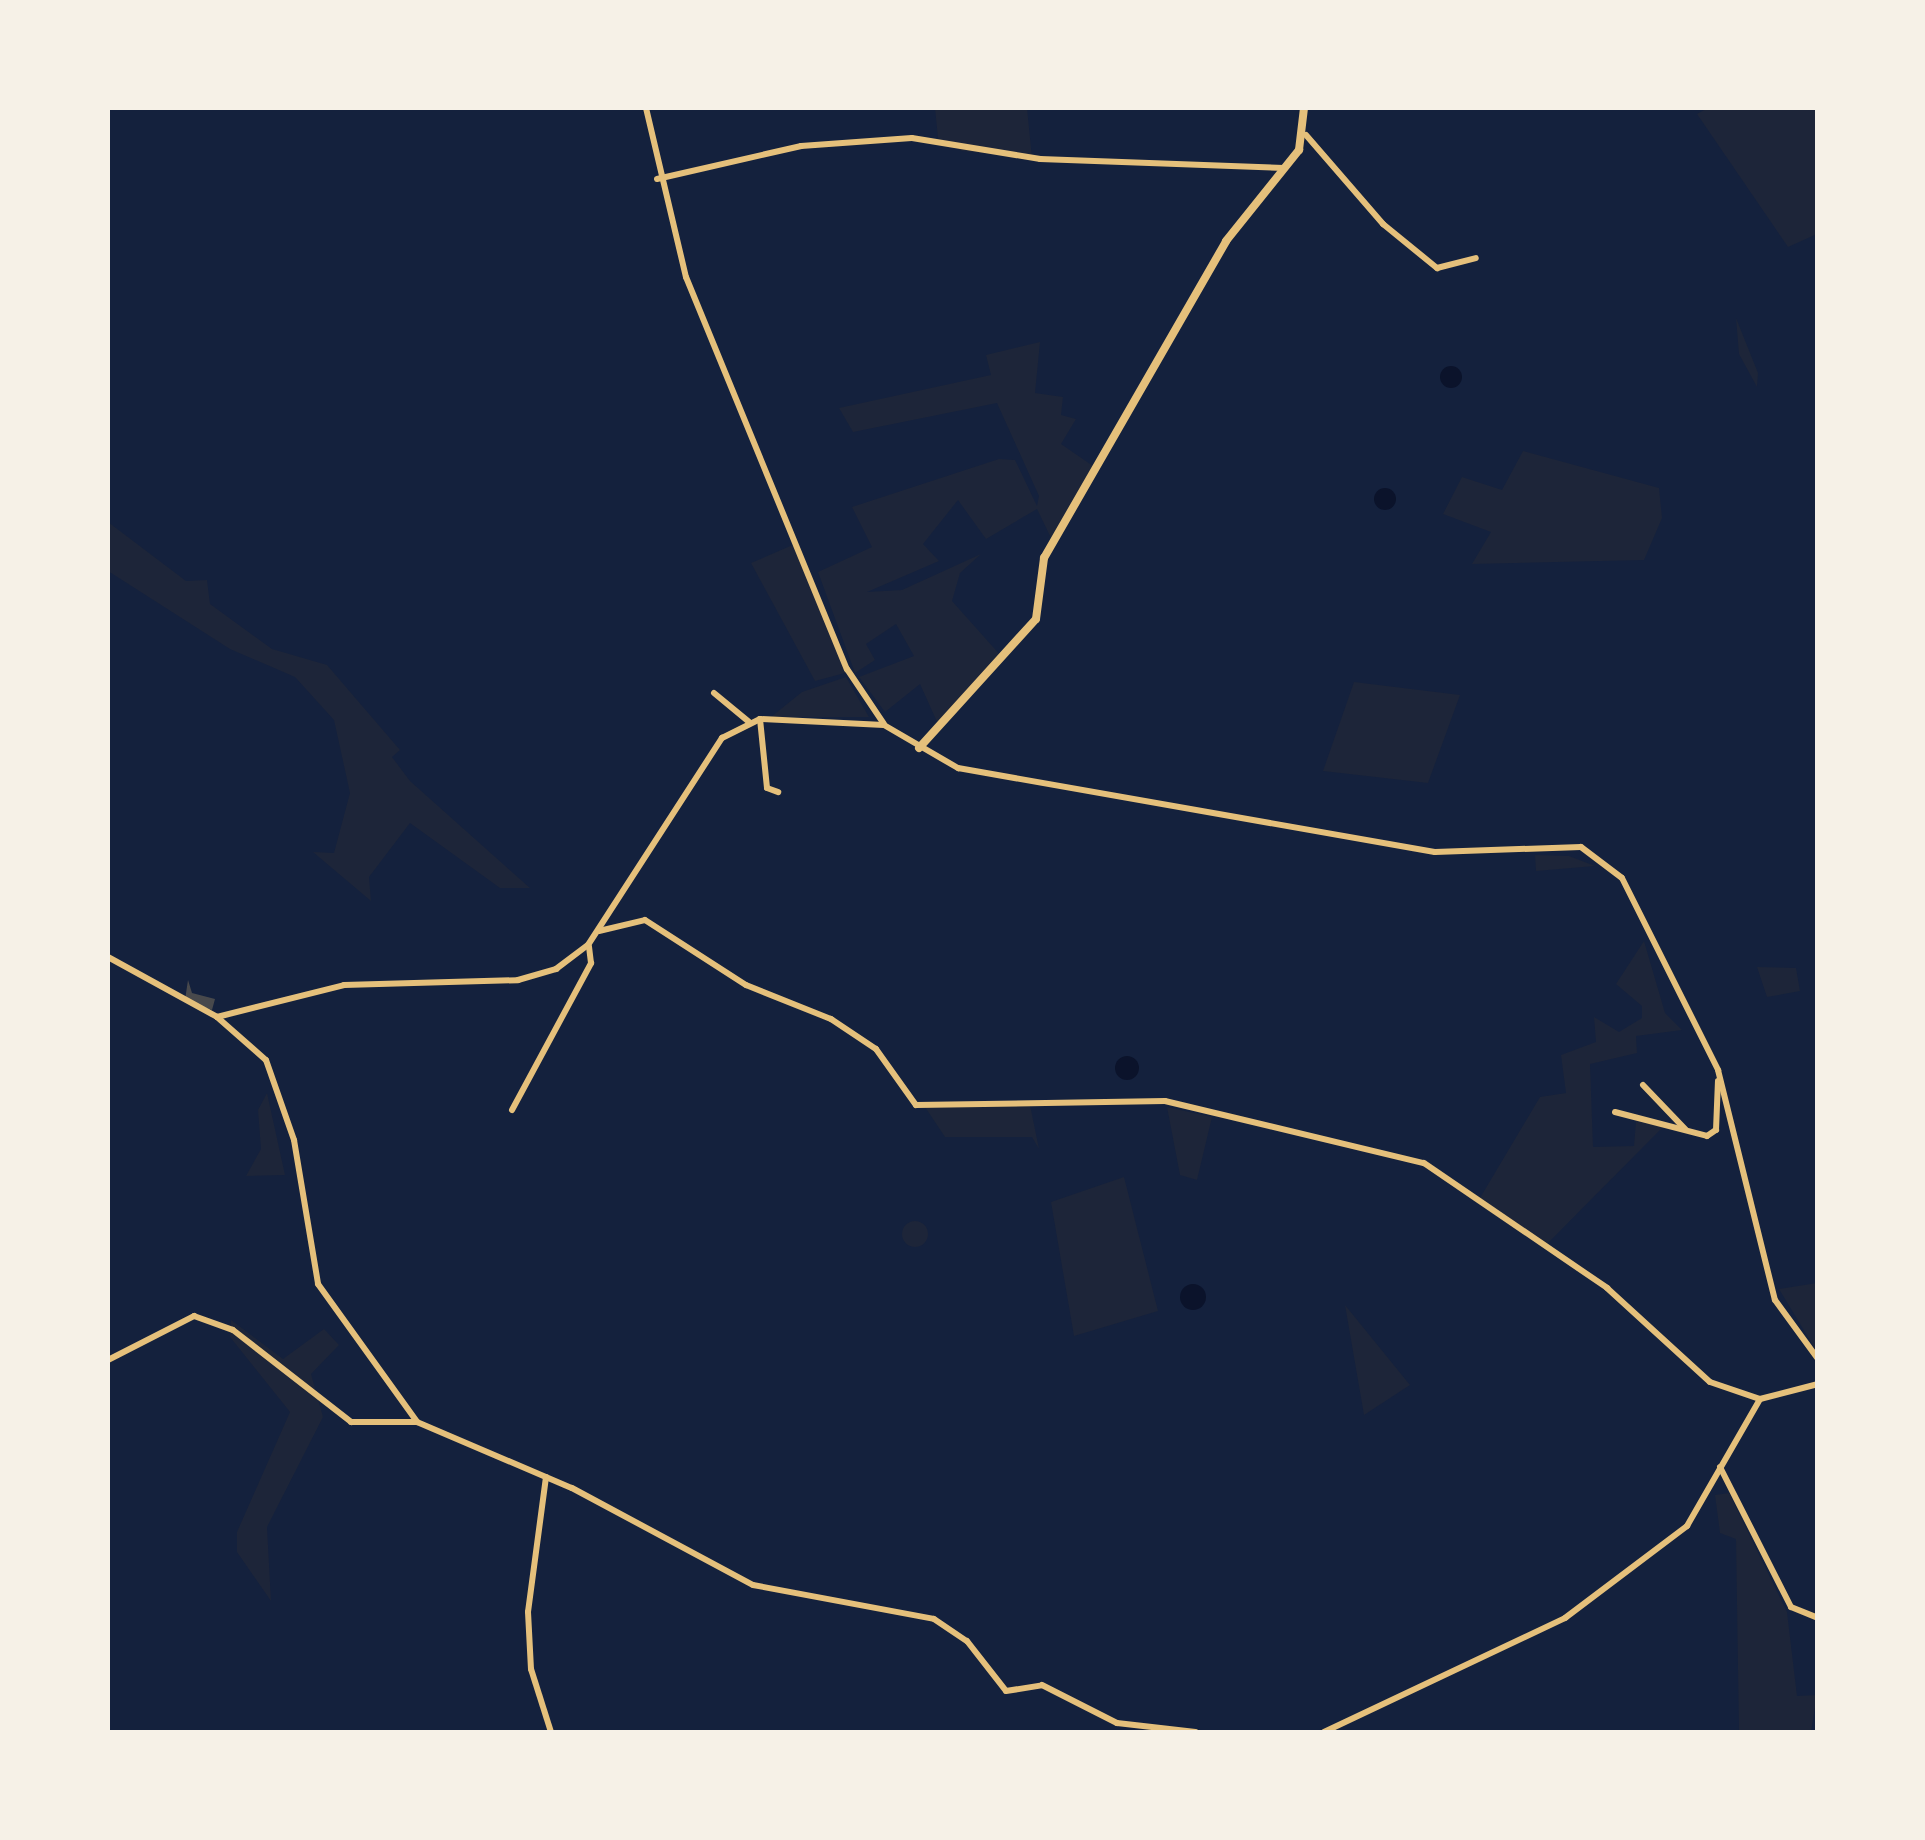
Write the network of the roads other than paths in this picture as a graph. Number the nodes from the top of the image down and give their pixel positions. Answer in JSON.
{"nodes":[{"id":1,"x":646,"y":108,"type":"edge"},
{"id":2,"x":1304,"y":108,"type":"edge"},
{"id":3,"x":1306,"y":135,"type":"junction"},
{"id":4,"x":1284,"y":168,"type":"junction"},
{"id":5,"x":657,"y":179,"type":"junction"},
{"id":6,"x":1476,"y":258,"type":"dead end"},
{"id":7,"x":714,"y":694,"type":"dead end"},
{"id":8,"x":760,"y":719,"type":"junction"},
{"id":9,"x":749,"y":722,"type":"junction"},
{"id":10,"x":884,"y":725,"type":"junction"},
{"id":11,"x":919,"y":748,"type":"junction"},
{"id":12,"x":778,"y":792,"type":"dead end"},
{"id":13,"x":598,"y":931,"type":"junction"},
{"id":14,"x":588,"y":945,"type":"junction"},
{"id":15,"x":108,"y":957,"type":"edge"},
{"id":16,"x":217,"y":1017,"type":"junction"},
{"id":17,"x":1718,"y":1070,"type":"junction"},
{"id":18,"x":1644,"y":1084,"type":"dead end"},
{"id":19,"x":512,"y":1110,"type":"dead end"},
{"id":20,"x":1615,"y":1112,"type":"dead end"},
{"id":21,"x":1686,"y":1130,"type":"junction"},
{"id":22,"x":1818,"y":1359,"type":"edge"},
{"id":23,"x":108,"y":1360,"type":"edge"},
{"id":24,"x":1818,"y":1384,"type":"edge"},
{"id":25,"x":1760,"y":1400,"type":"junction"},
{"id":26,"x":417,"y":1422,"type":"junction"},
{"id":27,"x":1720,"y":1466,"type":"junction"},
{"id":28,"x":546,"y":1477,"type":"junction"},
{"id":29,"x":1818,"y":1618,"type":"edge"},
{"id":30,"x":551,"y":1732,"type":"edge"},
{"id":31,"x":1195,"y":1732,"type":"edge"},
{"id":32,"x":1324,"y":1732,"type":"edge"}],
"edges":[{"from":1,"to":5,"type":"street"},
{"from":2,"to":3,"type":"street"},
{"from":3,"to":4,"type":"street"},
{"from":3,"to":6,"type":"street"},
{"from":4,"to":5,"type":"street"},
{"from":4,"to":11,"type":"street"},
{"from":5,"to":10,"type":"street"},
{"from":7,"to":9,"type":"street"},
{"from":8,"to":9,"type":"street"},
{"from":8,"to":10,"type":"street"},
{"from":8,"to":12,"type":"street"},
{"from":9,"to":13,"type":"street"},
{"from":10,"to":11,"type":"street"},
{"from":11,"to":17,"type":"street"},
{"from":13,"to":14,"type":"street"},
{"from":13,"to":25,"type":"street"},
{"from":14,"to":16,"type":"street"},
{"from":14,"to":19,"type":"street"},
{"from":15,"to":16,"type":"street"},
{"from":16,"to":26,"type":"street"},
{"from":17,"to":21,"type":"street"},
{"from":17,"to":22,"type":"street"},
{"from":18,"to":21,"type":"street"},
{"from":20,"to":21,"type":"street"},
{"from":23,"to":26,"type":"street"},
{"from":24,"to":25,"type":"street"},
{"from":25,"to":27,"type":"street"},
{"from":26,"to":28,"type":"street"},
{"from":27,"to":29,"type":"street"},
{"from":27,"to":32,"type":"street"},
{"from":28,"to":30,"type":"street"},
{"from":28,"to":31,"type":"street"}]}
